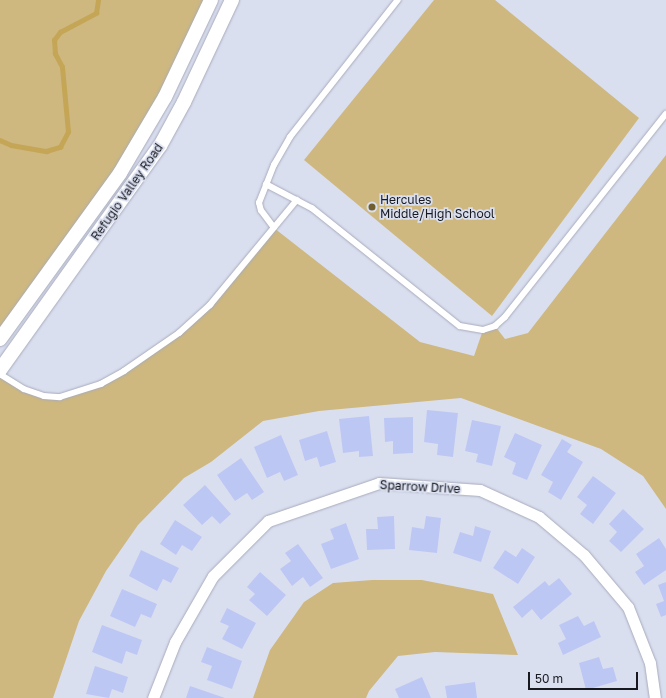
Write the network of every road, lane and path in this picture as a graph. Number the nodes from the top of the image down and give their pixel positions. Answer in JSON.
{"nodes":[{"id":1,"x":211,"y":0,"type":"edge"},
{"id":2,"x":232,"y":0,"type":"edge"},
{"id":3,"x":398,"y":0,"type":"edge"},
{"id":4,"x":666,"y":114,"type":"edge"},
{"id":5,"x":266,"y":184,"type":"junction"},
{"id":6,"x":297,"y":200,"type":"junction"},
{"id":7,"x":274,"y":228,"type":"junction"},
{"id":8,"x":0,"y":339,"type":"edge"},
{"id":9,"x":0,"y":370,"type":"edge"},
{"id":10,"x":0,"y":374,"type":"edge"},
{"id":11,"x":153,"y":698,"type":"edge"},
{"id":12,"x":655,"y":698,"type":"edge"}],
"edges":[{"from":1,"to":8,"type":"street","name":"Refugio Valley Road"},
{"from":2,"to":9,"type":"street","name":"Refugio Valley Road"},
{"from":3,"to":5,"type":"lane"},
{"from":4,"to":6,"type":"lane"},
{"from":5,"to":6,"type":"lane"},
{"from":5,"to":7,"type":"lane"},
{"from":6,"to":7,"type":"lane"},
{"from":7,"to":10,"type":"lane"},
{"from":11,"to":12,"type":"street","name":"Sparrow Drive"}]}
